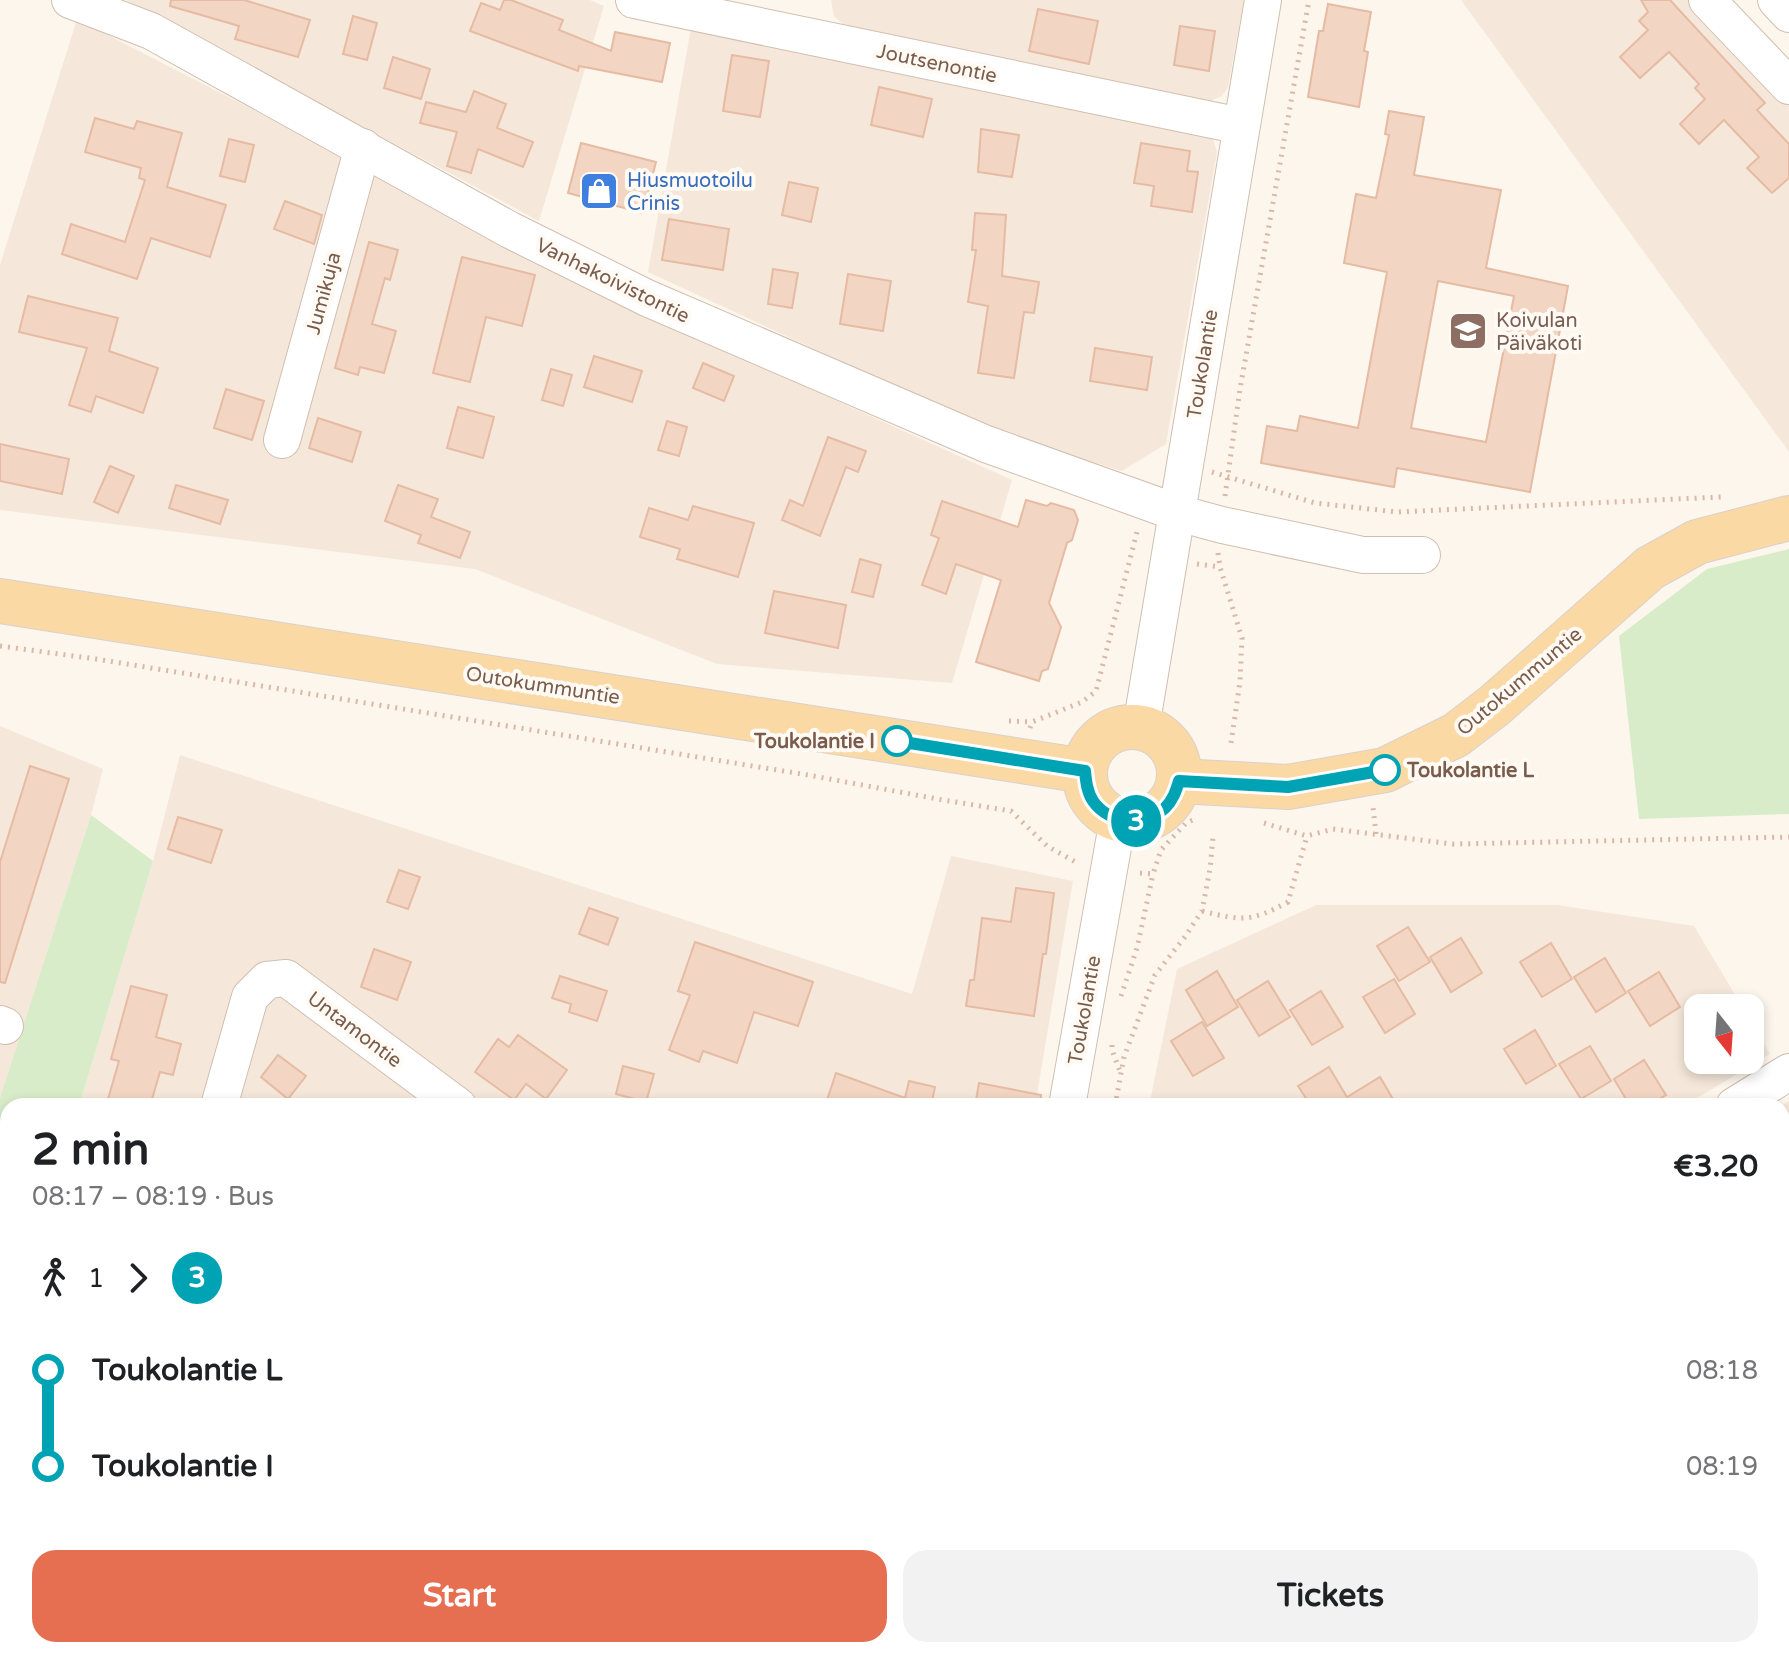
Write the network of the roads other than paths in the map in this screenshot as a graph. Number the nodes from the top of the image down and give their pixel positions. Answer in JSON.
{"nodes":[{"id":1,"x":634,"y":0,"type":"edge"},
{"id":2,"x":1263,"y":0,"type":"edge"},
{"id":3,"x":1707,"y":0,"type":"edge"},
{"id":4,"x":1776,"y":0,"type":"edge"},
{"id":5,"x":74,"y":1,"type":"edge"},
{"id":6,"x":1789,"y":14,"type":"edge"},
{"id":7,"x":1789,"y":86,"type":"edge"},
{"id":8,"x":1241,"y":126,"type":"junction"},
{"id":9,"x":363,"y":147,"type":"junction"},
{"id":10,"x":282,"y":440,"type":"dead end"},
{"id":11,"x":1178,"y":513,"type":"junction"},
{"id":12,"x":1789,"y":518,"type":"edge"},
{"id":13,"x":1422,"y":555,"type":"dead end"},
{"id":14,"x":0,"y":601,"type":"edge"},
{"id":15,"x":1141,"y":727,"type":"junction"},
{"id":16,"x":1085,"y":771,"type":"junction"},
{"id":17,"x":1192,"y":798,"type":"junction"},
{"id":18,"x":1118,"y":819,"type":"junction"},
{"id":19,"x":1789,"y":1072,"type":"edge"},
{"id":20,"x":221,"y":1098,"type":"edge"},
{"id":21,"x":447,"y":1098,"type":"edge"},
{"id":22,"x":1068,"y":1098,"type":"edge"},
{"id":23,"x":1747,"y":1098,"type":"edge"}],
"edges":[{"from":1,"to":8,"type":"street","name":"Joutsenontie"},
{"from":2,"to":8,"type":"street","name":"Toukolantie"},
{"from":3,"to":7,"type":"street"},
{"from":4,"to":6,"type":"street"},
{"from":5,"to":9,"type":"street","name":"Vanhakoivistontie"},
{"from":8,"to":11,"type":"street","name":"Toukolantie"},
{"from":9,"to":10,"type":"street","name":"Jumikuja"},
{"from":9,"to":11,"type":"street","name":"Vanhakoivistontie"},
{"from":11,"to":13,"type":"street","name":"Vanhakoivistontie"},
{"from":11,"to":15,"type":"street","name":"Toukolantie"},
{"from":12,"to":17,"type":"main road","name":"Outokummuntie"},
{"from":14,"to":16,"type":"main road","name":"Outokummuntie"},
{"from":15,"to":16,"type":"main road"},
{"from":15,"to":17,"type":"main road"},
{"from":16,"to":18,"type":"main road"},
{"from":17,"to":18,"type":"main road"},
{"from":18,"to":22,"type":"street","name":"Toukolantie"},
{"from":19,"to":23,"type":"street"},
{"from":20,"to":21,"type":"street","name":"Untamontie"}]}
